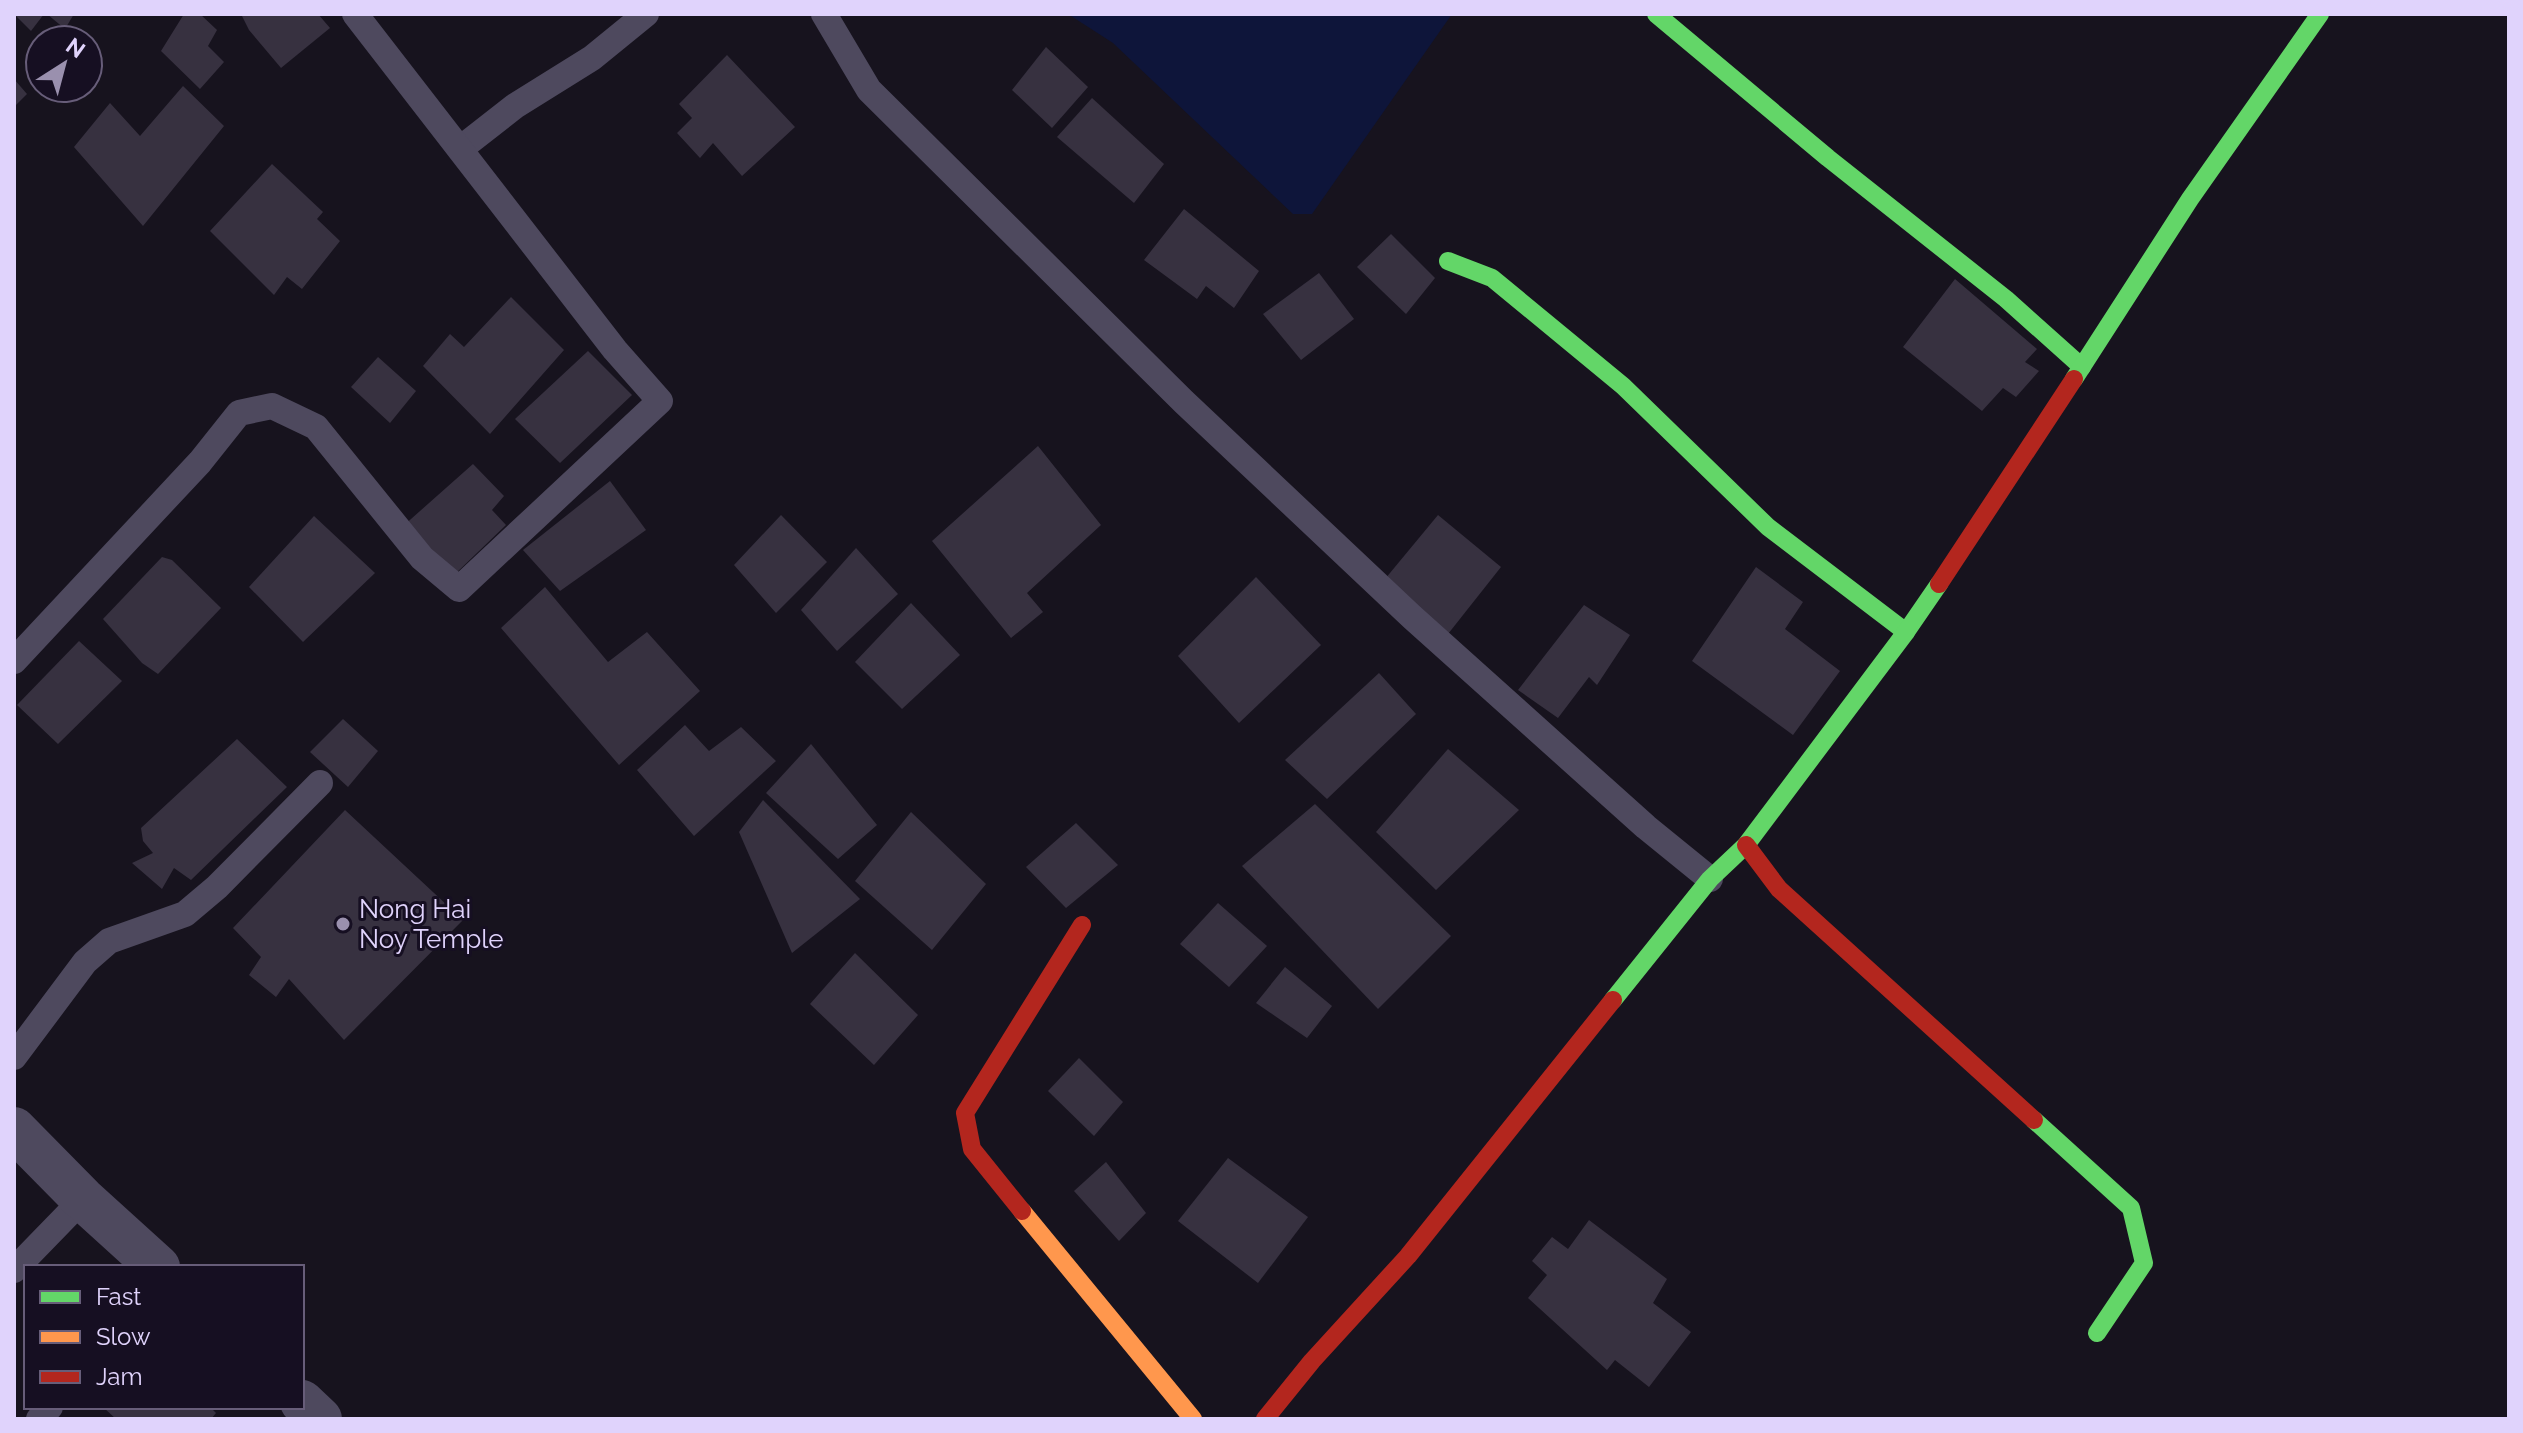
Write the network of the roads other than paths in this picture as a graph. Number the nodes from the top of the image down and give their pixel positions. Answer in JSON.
{"nodes":[{"id":1,"x":355,"y":14,"type":"edge"},
{"id":2,"x":646,"y":14,"type":"edge"},
{"id":3,"x":824,"y":14,"type":"edge"},
{"id":4,"x":1656,"y":14,"type":"edge"},
{"id":5,"x":2308,"y":19,"type":"edge"},
{"id":6,"x":460,"y":149,"type":"junction"},
{"id":7,"x":1448,"y":261,"type":"dead end"},
{"id":8,"x":2082,"y":367,"type":"junction"},
{"id":9,"x":1906,"y":632,"type":"junction"},
{"id":10,"x":14,"y":661,"type":"edge"},
{"id":11,"x":320,"y":783,"type":"dead end"},
{"id":12,"x":1746,"y":845,"type":"junction"},
{"id":13,"x":1710,"y":879,"type":"junction"},
{"id":14,"x":1082,"y":925,"type":"dead end"},
{"id":15,"x":14,"y":1057,"type":"edge"},
{"id":16,"x":14,"y":1129,"type":"edge"},
{"id":17,"x":83,"y":1199,"type":"junction"},
{"id":18,"x":156,"y":1265,"type":"edge"},
{"id":19,"x":14,"y":1270,"type":"edge"},
{"id":20,"x":2097,"y":1333,"type":"dead end"},
{"id":21,"x":304,"y":1404,"type":"edge"},
{"id":22,"x":320,"y":1419,"type":"edge"},
{"id":23,"x":1193,"y":1419,"type":"edge"},
{"id":24,"x":1265,"y":1419,"type":"edge"}],
"edges":[{"from":1,"to":6,"type":"lane"},
{"from":2,"to":6,"type":"lane"},
{"from":3,"to":13,"type":"lane"},
{"from":4,"to":8,"type":"street"},
{"from":5,"to":8,"type":"street"},
{"from":6,"to":10,"type":"lane"},
{"from":7,"to":9,"type":"street"},
{"from":8,"to":9,"type":"street"},
{"from":9,"to":12,"type":"street"},
{"from":11,"to":15,"type":"lane"},
{"from":12,"to":13,"type":"street"},
{"from":12,"to":20,"type":"street"},
{"from":13,"to":24,"type":"street"},
{"from":14,"to":23,"type":"street"},
{"from":16,"to":17,"type":"street"},
{"from":17,"to":18,"type":"street"},
{"from":17,"to":19,"type":"lane"},
{"from":21,"to":22,"type":"street"}]}
